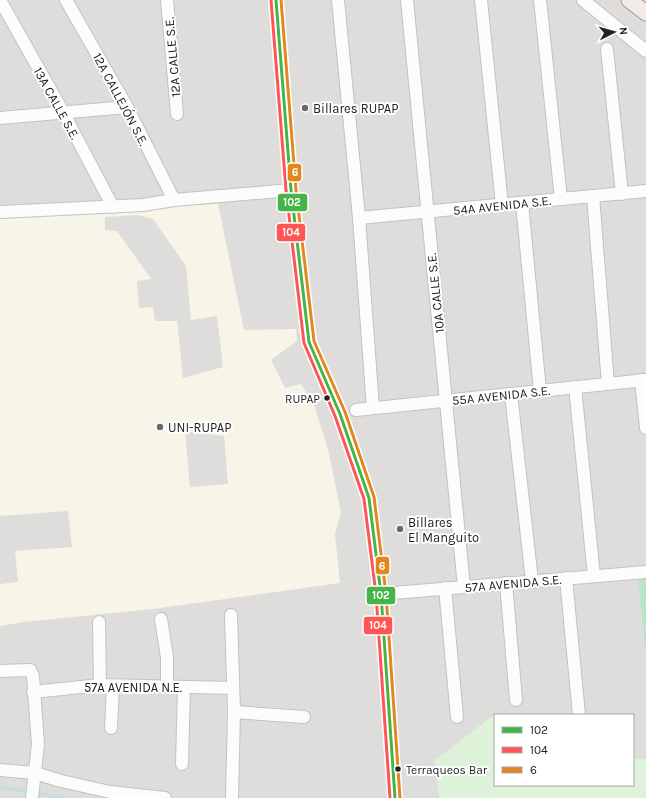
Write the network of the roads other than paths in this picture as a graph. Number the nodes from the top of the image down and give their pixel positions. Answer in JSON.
{"nodes":[{"id":1,"x":0,"y":0,"type":"edge"},
{"id":2,"x":4,"y":0,"type":"edge"},
{"id":3,"x":66,"y":0,"type":"edge"},
{"id":4,"x":167,"y":0,"type":"edge"},
{"id":5,"x":276,"y":0,"type":"edge"},
{"id":6,"x":338,"y":0,"type":"edge"},
{"id":7,"x":407,"y":0,"type":"edge"},
{"id":8,"x":481,"y":0,"type":"edge"},
{"id":9,"x":540,"y":0,"type":"edge"},
{"id":10,"x":583,"y":0,"type":"edge"},
{"id":11,"x":630,"y":0,"type":"edge"},
{"id":12,"x":646,"y":13,"type":"edge"},
{"id":13,"x":607,"y":49,"type":"dead end"},
{"id":14,"x":646,"y":51,"type":"edge"},
{"id":15,"x":127,"y":107,"type":"junction"},
{"id":16,"x":63,"y":112,"type":"junction"},
{"id":17,"x":177,"y":114,"type":"dead end"},
{"id":18,"x":0,"y":118,"type":"edge"},
{"id":19,"x":291,"y":190,"type":"junction"},
{"id":20,"x":646,"y":191,"type":"edge"},
{"id":21,"x":622,"y":194,"type":"junction"},
{"id":22,"x":593,"y":196,"type":"junction"},
{"id":23,"x":174,"y":200,"type":"junction"},
{"id":24,"x":561,"y":200,"type":"junction"},
{"id":25,"x":522,"y":203,"type":"junction"},
{"id":26,"x":502,"y":205,"type":"junction"},
{"id":27,"x":113,"y":207,"type":"junction"},
{"id":28,"x":0,"y":212,"type":"edge"},
{"id":29,"x":427,"y":212,"type":"junction"},
{"id":30,"x":358,"y":218,"type":"junction"},
{"id":31,"x":644,"y":380,"type":"edge"},
{"id":32,"x":608,"y":384,"type":"junction"},
{"id":33,"x":575,"y":387,"type":"junction"},
{"id":34,"x":540,"y":391,"type":"junction"},
{"id":35,"x":511,"y":394,"type":"junction"},
{"id":36,"x":446,"y":401,"type":"junction"},
{"id":37,"x":373,"y":408,"type":"junction"},
{"id":38,"x":356,"y":410,"type":"dead end"},
{"id":39,"x":646,"y":428,"type":"edge"},
{"id":40,"x":646,"y":572,"type":"edge"},
{"id":41,"x":594,"y":576,"type":"junction"},
{"id":42,"x":566,"y":578,"type":"junction"},
{"id":43,"x":532,"y":581,"type":"junction"},
{"id":44,"x":506,"y":583,"type":"junction"},
{"id":45,"x":464,"y":587,"type":"junction"},
{"id":46,"x":445,"y":588,"type":"junction"},
{"id":47,"x":381,"y":594,"type":"junction"},
{"id":48,"x":231,"y":615,"type":"dead end"},
{"id":49,"x":161,"y":618,"type":"dead end"},
{"id":50,"x":98,"y":622,"type":"dead end"},
{"id":51,"x":0,"y":671,"type":"edge"},
{"id":52,"x":100,"y":685,"type":"junction"},
{"id":53,"x":113,"y":686,"type":"junction"},
{"id":54,"x":167,"y":687,"type":"junction"},
{"id":55,"x":184,"y":687,"type":"junction"},
{"id":56,"x":234,"y":688,"type":"junction"},
{"id":57,"x":34,"y":692,"type":"junction"},
{"id":58,"x":516,"y":700,"type":"dead end"},
{"id":59,"x":234,"y":712,"type":"junction"},
{"id":60,"x":579,"y":714,"type":"edge"},
{"id":61,"x":304,"y":717,"type":"dead end"},
{"id":62,"x":457,"y":717,"type":"dead end"},
{"id":63,"x":111,"y":728,"type":"dead end"},
{"id":64,"x":182,"y":764,"type":"dead end"},
{"id":65,"x":0,"y":770,"type":"edge"},
{"id":66,"x":35,"y":773,"type":"junction"},
{"id":67,"x":32,"y":792,"type":"edge"},
{"id":68,"x":165,"y":798,"type":"edge"},
{"id":69,"x":232,"y":798,"type":"edge"},
{"id":70,"x":395,"y":798,"type":"edge"}],
"edges":[{"from":1,"to":2,"type":"street"},
{"from":1,"to":16,"type":"street","name":"13A CALLE S.E."},
{"from":3,"to":15,"type":"street","name":"12A CALLEJÓN S.E."},
{"from":4,"to":17,"type":"street","name":"12A CALLE S.E."},
{"from":5,"to":19,"type":"street"},
{"from":6,"to":30,"type":"street"},
{"from":7,"to":29,"type":"street","name":"10A CALLE S.E."},
{"from":8,"to":26,"type":"street"},
{"from":9,"to":24,"type":"street"},
{"from":10,"to":14,"type":"street"},
{"from":11,"to":12,"type":"main road"},
{"from":13,"to":21,"type":"street"},
{"from":15,"to":16,"type":"street"},
{"from":15,"to":23,"type":"street","name":"12A CALLEJÓN S.E."},
{"from":16,"to":18,"type":"street"},
{"from":16,"to":27,"type":"street","name":"13A CALLE S.E."},
{"from":19,"to":23,"type":"street"},
{"from":19,"to":47,"type":"street"},
{"from":20,"to":21,"type":"street","name":"54A AVENIDA S.E."},
{"from":21,"to":22,"type":"street","name":"54A AVENIDA S.E."},
{"from":22,"to":24,"type":"street","name":"54A AVENIDA S.E."},
{"from":22,"to":32,"type":"street"},
{"from":23,"to":27,"type":"street"},
{"from":24,"to":25,"type":"street","name":"54A AVENIDA S.E."},
{"from":25,"to":26,"type":"street","name":"54A AVENIDA S.E."},
{"from":25,"to":34,"type":"street"},
{"from":26,"to":29,"type":"street","name":"54A AVENIDA S.E."},
{"from":27,"to":28,"type":"street"},
{"from":29,"to":30,"type":"street","name":"54A AVENIDA S.E."},
{"from":29,"to":36,"type":"street","name":"10A CALLE S.E."},
{"from":30,"to":37,"type":"street"},
{"from":31,"to":32,"type":"street","name":"55A AVENIDA S.E."},
{"from":31,"to":39,"type":"street"},
{"from":32,"to":33,"type":"street","name":"55A AVENIDA S.E."},
{"from":33,"to":34,"type":"street","name":"55A AVENIDA S.E."},
{"from":33,"to":41,"type":"street"},
{"from":34,"to":35,"type":"street","name":"55A AVENIDA S.E."},
{"from":35,"to":36,"type":"street","name":"55A AVENIDA S.E."},
{"from":35,"to":43,"type":"street"},
{"from":36,"to":37,"type":"street","name":"55A AVENIDA S.E."},
{"from":36,"to":45,"type":"street","name":"10A CALLE S.E."},
{"from":37,"to":38,"type":"street","name":"55A AVENIDA S.E."},
{"from":40,"to":41,"type":"street","name":"57A AVENIDA S.E."},
{"from":41,"to":42,"type":"street","name":"57A AVENIDA S.E."},
{"from":42,"to":43,"type":"street","name":"57A AVENIDA S.E."},
{"from":42,"to":60,"type":"street"},
{"from":43,"to":44,"type":"street","name":"57A AVENIDA S.E."},
{"from":44,"to":45,"type":"street","name":"57A AVENIDA S.E."},
{"from":44,"to":58,"type":"street"},
{"from":45,"to":46,"type":"street","name":"57A AVENIDA S.E."},
{"from":46,"to":47,"type":"street","name":"57A AVENIDA S.E."},
{"from":46,"to":62,"type":"street"},
{"from":47,"to":70,"type":"street"},
{"from":48,"to":56,"type":"street"},
{"from":49,"to":54,"type":"street"},
{"from":50,"to":52,"type":"street"},
{"from":51,"to":57,"type":"street"},
{"from":52,"to":53,"type":"street","name":"57A AVENIDA N.E."},
{"from":52,"to":57,"type":"street","name":"57A AVENIDA N.E."},
{"from":53,"to":54,"type":"street","name":"57A AVENIDA N.E."},
{"from":53,"to":63,"type":"street"},
{"from":54,"to":55,"type":"street","name":"57A AVENIDA N.E."},
{"from":55,"to":56,"type":"street","name":"57A AVENIDA N.E."},
{"from":55,"to":64,"type":"street"},
{"from":56,"to":59,"type":"street"},
{"from":57,"to":66,"type":"street"},
{"from":59,"to":61,"type":"street"},
{"from":59,"to":69,"type":"street"},
{"from":65,"to":66,"type":"street"},
{"from":66,"to":67,"type":"street"},
{"from":66,"to":68,"type":"street"}]}
